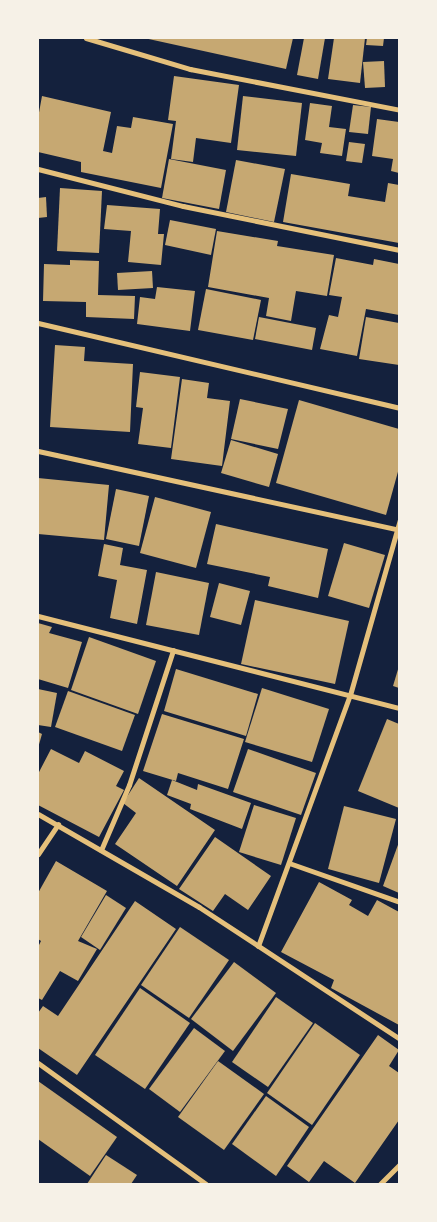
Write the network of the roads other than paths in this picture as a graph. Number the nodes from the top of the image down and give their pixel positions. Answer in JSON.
{"nodes":[{"id":1,"x":86,"y":38,"type":"edge"},
{"id":2,"x":400,"y":110,"type":"edge"},
{"id":3,"x":38,"y":169,"type":"edge"},
{"id":4,"x":400,"y":250,"type":"edge"},
{"id":5,"x":38,"y":323,"type":"edge"},
{"id":6,"x":400,"y":408,"type":"edge"},
{"id":7,"x":38,"y":451,"type":"edge"},
{"id":8,"x":400,"y":520,"type":"edge"},
{"id":9,"x":398,"y":530,"type":"edge"},
{"id":10,"x":38,"y":616,"type":"edge"},
{"id":11,"x":173,"y":650,"type":"junction"},
{"id":12,"x":350,"y":694,"type":"junction"},
{"id":13,"x":400,"y":708,"type":"edge"},
{"id":14,"x":38,"y":814,"type":"edge"},
{"id":15,"x":58,"y":824,"type":"junction"},
{"id":16,"x":101,"y":850,"type":"junction"},
{"id":17,"x":38,"y":854,"type":"edge"},
{"id":18,"x":289,"y":863,"type":"junction"},
{"id":19,"x":400,"y":902,"type":"edge"},
{"id":20,"x":258,"y":946,"type":"junction"},
{"id":21,"x":400,"y":1039,"type":"edge"},
{"id":22,"x":38,"y":1063,"type":"edge"},
{"id":23,"x":400,"y":1164,"type":"edge"},
{"id":24,"x":206,"y":1184,"type":"edge"},
{"id":25,"x":380,"y":1184,"type":"edge"}],
"edges":[{"from":1,"to":2,"type":"street"},
{"from":3,"to":4,"type":"street"},
{"from":5,"to":6,"type":"street"},
{"from":7,"to":9,"type":"street"},
{"from":8,"to":9,"type":"street"},
{"from":9,"to":12,"type":"street"},
{"from":10,"to":11,"type":"street"},
{"from":11,"to":12,"type":"street"},
{"from":11,"to":16,"type":"street"},
{"from":12,"to":13,"type":"street"},
{"from":12,"to":18,"type":"street"},
{"from":14,"to":15,"type":"street"},
{"from":15,"to":16,"type":"street"},
{"from":15,"to":17,"type":"street"},
{"from":16,"to":20,"type":"street"},
{"from":18,"to":19,"type":"street"},
{"from":18,"to":20,"type":"street"},
{"from":20,"to":21,"type":"street"},
{"from":22,"to":24,"type":"street"},
{"from":23,"to":25,"type":"street"}]}
